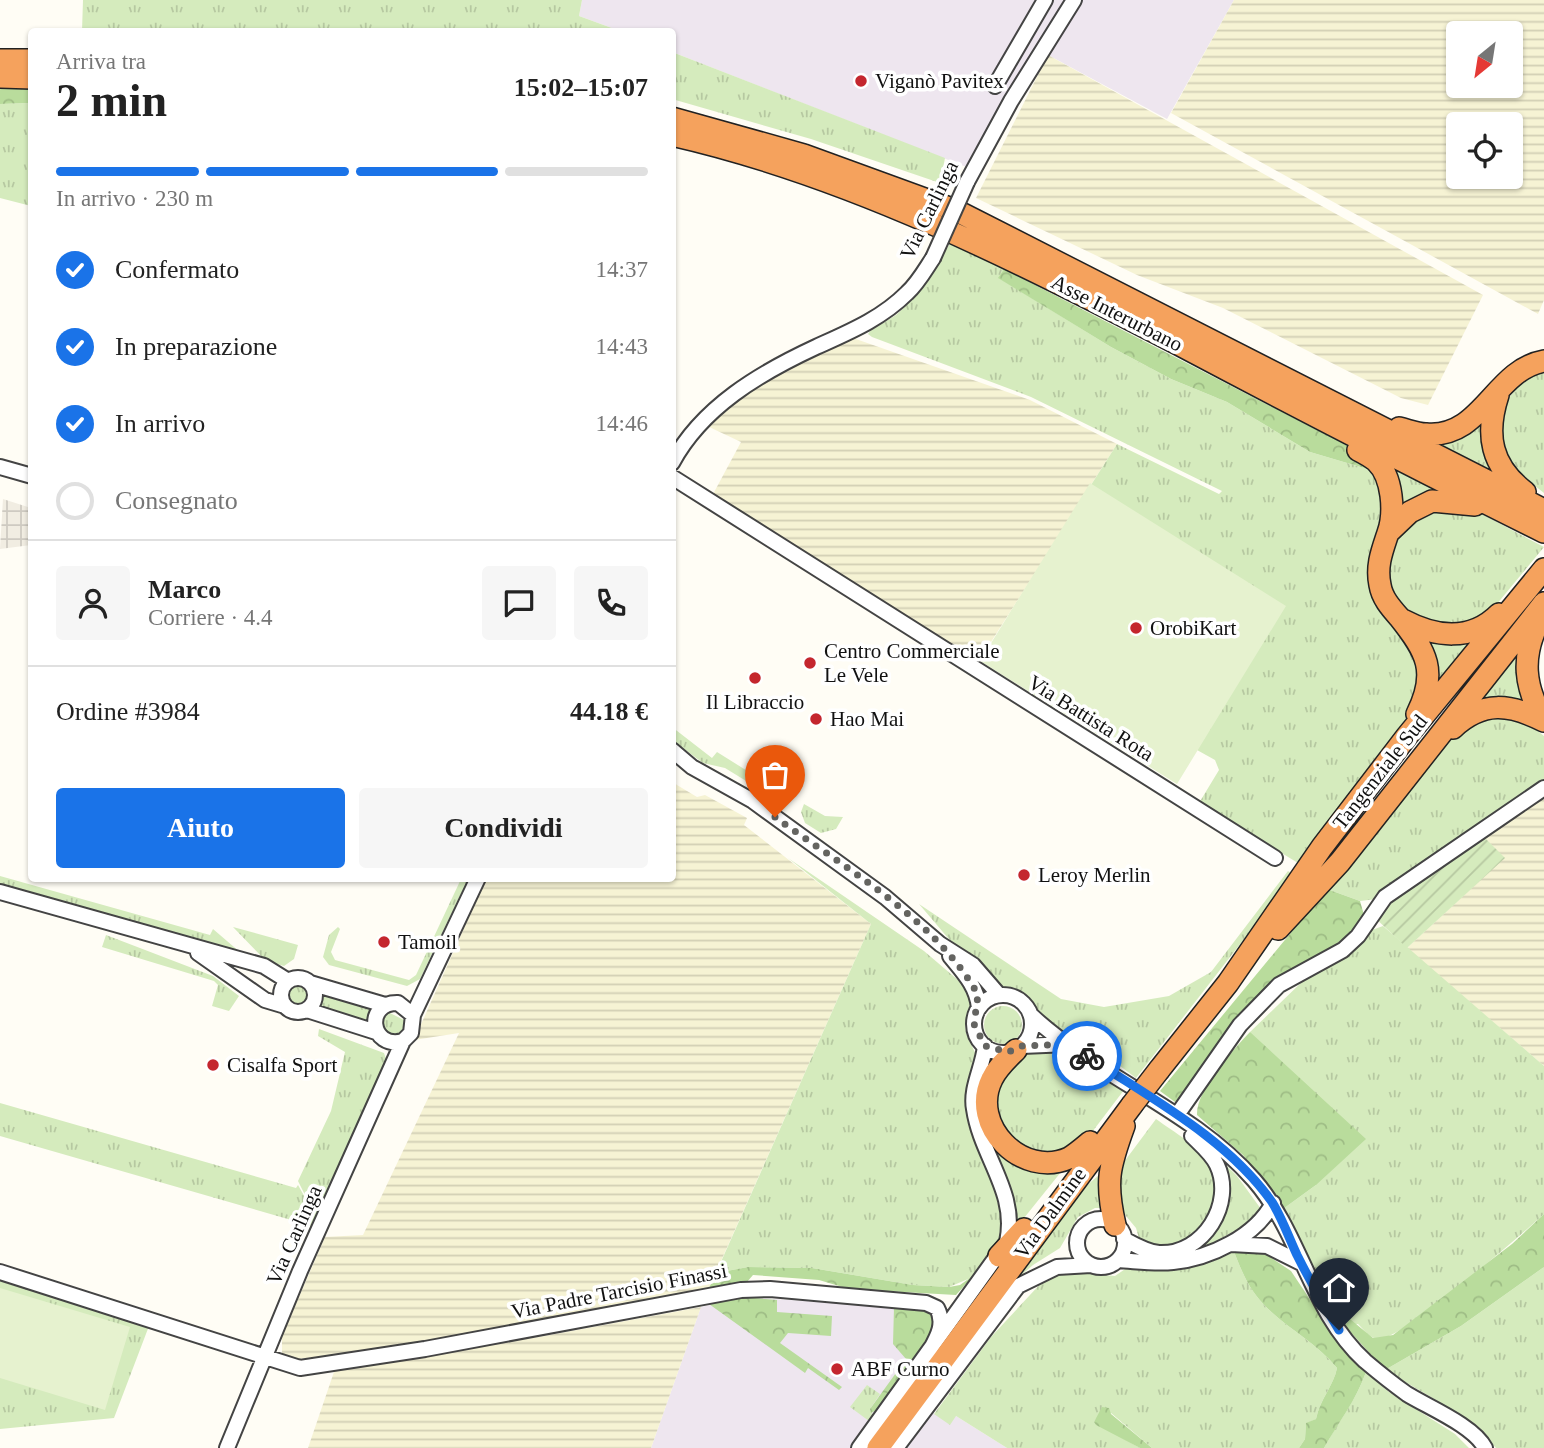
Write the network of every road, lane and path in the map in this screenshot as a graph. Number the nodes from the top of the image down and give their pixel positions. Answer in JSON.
{"nodes":[{"id":1,"x":1045,"y":0,"type":"edge"},
{"id":2,"x":1074,"y":0,"type":"edge"},
{"id":3,"x":0,"y":60,"type":"edge"},
{"id":4,"x":28,"y":60,"type":"edge"},
{"id":5,"x":0,"y":77,"type":"edge"},
{"id":6,"x":28,"y":78,"type":"edge"},
{"id":7,"x":995,"y":86,"type":"dead end"},
{"id":8,"x":676,"y":119,"type":"edge"},
{"id":9,"x":676,"y":136,"type":"edge"},
{"id":10,"x":1544,"y":361,"type":"edge"},
{"id":11,"x":1500,"y":389,"type":"junction"},
{"id":12,"x":1373,"y":424,"type":"junction"},
{"id":13,"x":1352,"y":435,"type":"junction"},
{"id":14,"x":676,"y":457,"type":"edge"},
{"id":15,"x":0,"y":467,"type":"edge"},
{"id":16,"x":28,"y":475,"type":"edge"},
{"id":17,"x":676,"y":480,"type":"edge"},
{"id":18,"x":1488,"y":505,"type":"junction"},
{"id":19,"x":1544,"y":508,"type":"edge"},
{"id":20,"x":1389,"y":532,"type":"junction"},
{"id":21,"x":1544,"y":532,"type":"edge"},
{"id":22,"x":1544,"y":568,"type":"edge"},
{"id":23,"x":1544,"y":603,"type":"edge"},
{"id":24,"x":1544,"y":612,"type":"edge"},
{"id":25,"x":1398,"y":617,"type":"junction"},
{"id":26,"x":1544,"y":721,"type":"edge"},
{"id":27,"x":1407,"y":737,"type":"junction"},
{"id":28,"x":676,"y":753,"type":"edge"},
{"id":29,"x":676,"y":761,"type":"edge"},
{"id":30,"x":692,"y":767,"type":"junction"},
{"id":31,"x":1409,"y":774,"type":"junction"},
{"id":32,"x":1544,"y":788,"type":"edge"},
{"id":33,"x":1275,"y":858,"type":"dead end"},
{"id":34,"x":476,"y":882,"type":"edge"},
{"id":35,"x":0,"y":892,"type":"edge"},
{"id":36,"x":171,"y":941,"type":"junction"},
{"id":37,"x":940,"y":944,"type":"junction"},
{"id":38,"x":288,"y":981,"type":"junction"},
{"id":39,"x":310,"y":983,"type":"junction"},
{"id":40,"x":1228,"y":984,"type":"junction"},
{"id":41,"x":999,"y":995,"type":"junction"},
{"id":42,"x":386,"y":1005,"type":"junction"},
{"id":43,"x":285,"y":1006,"type":"junction"},
{"id":44,"x":979,"y":1008,"type":"junction"},
{"id":45,"x":307,"y":1010,"type":"junction"},
{"id":46,"x":413,"y":1015,"type":"junction"},
{"id":47,"x":1032,"y":1016,"type":"junction"},
{"id":48,"x":376,"y":1031,"type":"junction"},
{"id":49,"x":403,"y":1041,"type":"junction"},
{"id":50,"x":1069,"y":1044,"type":"junction"},
{"id":51,"x":985,"y":1046,"type":"junction"},
{"id":52,"x":1019,"y":1048,"type":"junction"},
{"id":53,"x":1132,"y":1105,"type":"junction"},
{"id":54,"x":1177,"y":1115,"type":"junction"},
{"id":55,"x":1090,"y":1142,"type":"junction"},
{"id":56,"x":1273,"y":1203,"type":"junction"},
{"id":57,"x":1120,"y":1232,"type":"junction"},
{"id":58,"x":1078,"y":1235,"type":"junction"},
{"id":59,"x":1226,"y":1244,"type":"junction"},
{"id":60,"x":999,"y":1256,"type":"junction"},
{"id":61,"x":1118,"y":1259,"type":"junction"},
{"id":62,"x":1302,"y":1264,"type":"junction"},
{"id":63,"x":1091,"y":1265,"type":"junction"},
{"id":64,"x":0,"y":1272,"type":"edge"},
{"id":65,"x":1037,"y":1274,"type":"junction"},
{"id":66,"x":928,"y":1354,"type":"junction"},
{"id":67,"x":264,"y":1355,"type":"junction"},
{"id":68,"x":227,"y":1448,"type":"edge"},
{"id":69,"x":859,"y":1448,"type":"edge"},
{"id":70,"x":878,"y":1448,"type":"edge"},
{"id":71,"x":896,"y":1448,"type":"edge"},
{"id":72,"x":1485,"y":1448,"type":"edge"}],
"edges":[{"from":1,"to":7,"type":"street"},
{"from":2,"to":14,"type":"street","name":"Via Carlinga","bridge":true},
{"from":3,"to":4,"type":"highway"},
{"from":5,"to":6,"type":"highway"},
{"from":8,"to":12,"type":"highway","name":"Asse Interurbano"},
{"from":9,"to":13,"type":"highway","name":"Asse Interurbano"},
{"from":10,"to":11,"type":"highway"},
{"from":11,"to":12,"type":"highway"},
{"from":11,"to":19,"type":"highway"},
{"from":12,"to":19,"type":"highway","name":"Asse Interurbano"},
{"from":13,"to":18,"type":"highway","name":"Asse Interurbano"},
{"from":13,"to":20,"type":"highway"},
{"from":15,"to":16,"type":"street"},
{"from":17,"to":33,"type":"street","name":"Via Battista Rota"},
{"from":18,"to":20,"type":"highway"},
{"from":18,"to":21,"type":"highway","name":"Asse Interurbano"},
{"from":20,"to":25,"type":"highway"},
{"from":22,"to":25,"type":"highway"},
{"from":22,"to":27,"type":"highway","name":"Tangenziale Sud"},
{"from":23,"to":31,"type":"highway","name":"Tangenziale Sud"},
{"from":24,"to":26,"type":"highway"},
{"from":25,"to":27,"type":"highway"},
{"from":26,"to":31,"type":"highway"},
{"from":27,"to":40,"type":"highway","name":"Tangenziale Sud"},
{"from":28,"to":30,"type":"street"},
{"from":29,"to":30,"type":"street"},
{"from":30,"to":37,"type":"street"},
{"from":31,"to":40,"type":"highway","name":"Tangenziale Sud"},
{"from":32,"to":54,"type":"street"},
{"from":34,"to":46,"type":"street","name":"Via Carlinga"},
{"from":35,"to":36,"type":"street"},
{"from":36,"to":38,"type":"street"},
{"from":36,"to":43,"type":"street"},
{"from":37,"to":41,"type":"street"},
{"from":37,"to":44,"type":"street"},
{"from":38,"to":39,"type":"street"},
{"from":38,"to":43,"type":"street"},
{"from":39,"to":42,"type":"street"},
{"from":39,"to":45,"type":"street"},
{"from":40,"to":53,"type":"highway","name":"Via Dalmine","bridge":true},
{"from":41,"to":44,"type":"street"},
{"from":41,"to":47,"type":"street"},
{"from":42,"to":46,"type":"street"},
{"from":42,"to":48,"type":"street"},
{"from":43,"to":45,"type":"street"},
{"from":44,"to":51,"type":"street"},
{"from":45,"to":48,"type":"street"},
{"from":46,"to":49,"type":"street","name":"Via Carlinga"},
{"from":47,"to":50,"type":"street"},
{"from":47,"to":52,"type":"street"},
{"from":48,"to":49,"type":"street"},
{"from":49,"to":67,"type":"street","name":"Via Carlinga"},
{"from":50,"to":52,"type":"street"},
{"from":50,"to":54,"type":"street"},
{"from":51,"to":52,"type":"street"},
{"from":51,"to":60,"type":"street"},
{"from":52,"to":55,"type":"highway"},
{"from":53,"to":55,"type":"highway"},
{"from":53,"to":57,"type":"highway"},
{"from":53,"to":70,"type":"highway","name":"Via Dalmine"},
{"from":54,"to":56,"type":"street"},
{"from":54,"to":57,"type":"street"},
{"from":55,"to":60,"type":"highway"},
{"from":56,"to":59,"type":"street"},
{"from":56,"to":62,"type":"street"},
{"from":57,"to":58,"type":"street"},
{"from":57,"to":61,"type":"street"},
{"from":58,"to":63,"type":"street"},
{"from":58,"to":65,"type":"street"},
{"from":59,"to":61,"type":"street"},
{"from":59,"to":62,"type":"street"},
{"from":60,"to":66,"type":"street"},
{"from":61,"to":63,"type":"street"},
{"from":62,"to":72,"type":"street"},
{"from":63,"to":65,"type":"street"},
{"from":64,"to":67,"type":"street","name":"Via Padre Tarcisio Finassi"},
{"from":65,"to":71,"type":"street"},
{"from":66,"to":67,"type":"street","name":"Via Padre Tarcisio Finassi"},
{"from":66,"to":69,"type":"street"},
{"from":67,"to":68,"type":"street","name":"Via Carlinga"}]}
